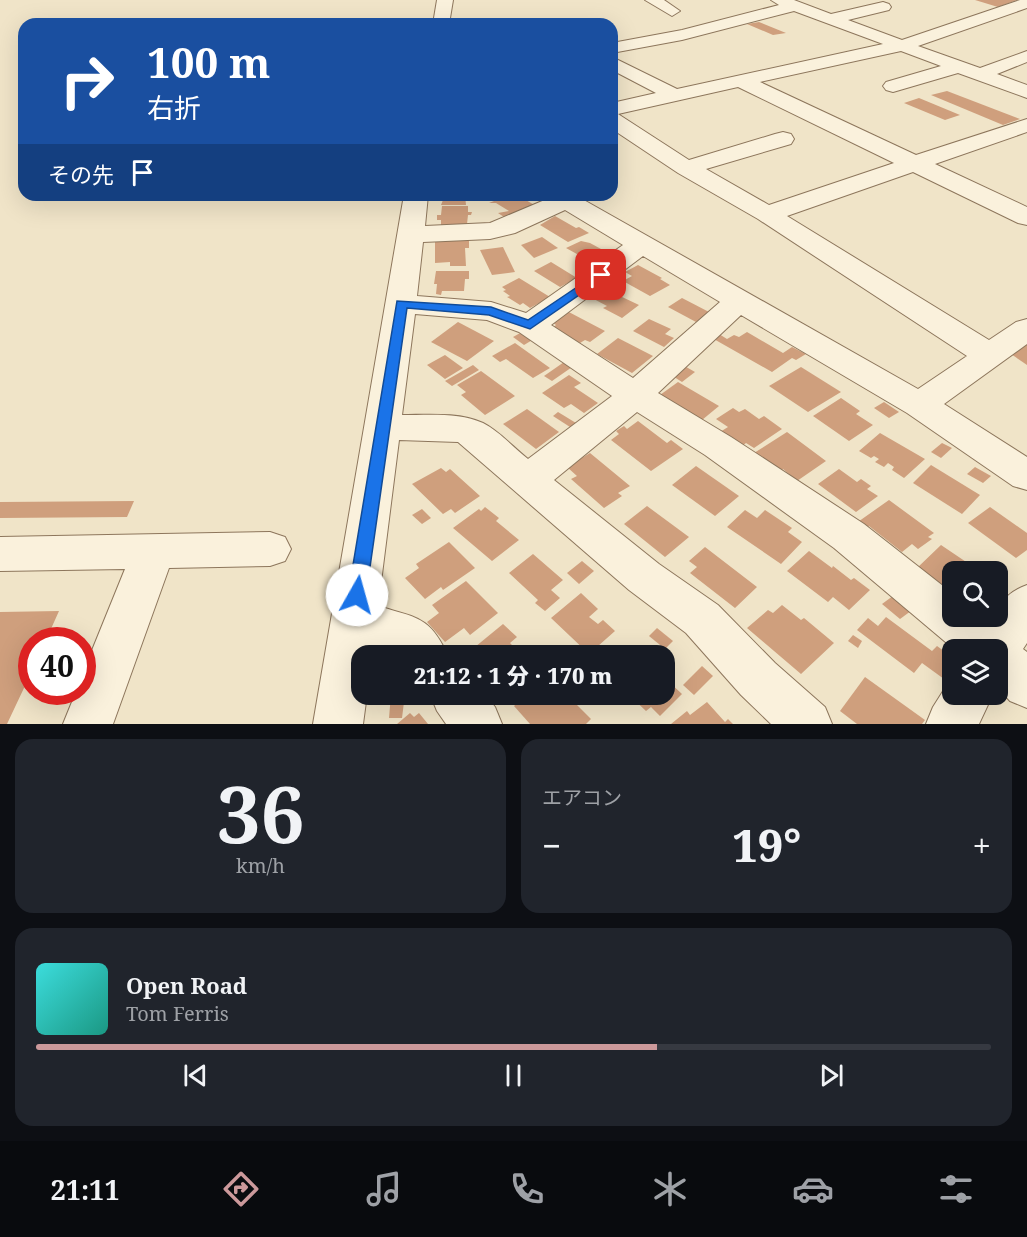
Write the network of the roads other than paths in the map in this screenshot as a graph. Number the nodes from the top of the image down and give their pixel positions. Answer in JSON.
{"nodes":[{"id":1,"x":445,"y":0,"type":"edge"},
{"id":2,"x":653,"y":0,"type":"edge"},
{"id":3,"x":787,"y":3,"type":"edge"},
{"id":4,"x":1027,"y":3,"type":"edge"},
{"id":5,"x":883,"y":7,"type":"dead end"},
{"id":6,"x":717,"y":9,"type":"dead end"},
{"id":7,"x":672,"y":11,"type":"dead end"},
{"id":8,"x":442,"y":18,"type":"edge"},
{"id":9,"x":750,"y":18,"type":"junction"},
{"id":10,"x":829,"y":19,"type":"junction"},
{"id":11,"x":900,"y":46,"type":"junction"},
{"id":12,"x":618,"y":47,"type":"edge"},
{"id":13,"x":1027,"y":56,"type":"edge"},
{"id":14,"x":618,"y":66,"type":"edge"},
{"id":15,"x":959,"y":68,"type":"junction"},
{"id":16,"x":979,"y":75,"type":"junction"},
{"id":17,"x":739,"y":80,"type":"junction"},
{"id":18,"x":893,"y":86,"type":"dead end"},
{"id":19,"x":1027,"y":93,"type":"edge"},
{"id":20,"x":674,"y":95,"type":"junction"},
{"id":21,"x":618,"y":108,"type":"edge"},
{"id":22,"x":618,"y":123,"type":"edge"},
{"id":23,"x":1027,"y":125,"type":"edge"},
{"id":24,"x":783,"y":140,"type":"dead end"},
{"id":25,"x":914,"y":163,"type":"junction"},
{"id":26,"x":686,"y":168,"type":"junction"},
{"id":27,"x":415,"y":201,"type":"edge"},
{"id":28,"x":555,"y":201,"type":"edge"},
{"id":29,"x":566,"y":201,"type":"edge"},
{"id":30,"x":767,"y":214,"type":"junction"},
{"id":31,"x":1027,"y":217,"type":"edge"},
{"id":32,"x":411,"y":235,"type":"junction"},
{"id":33,"x":642,"y":244,"type":"junction"},
{"id":34,"x":740,"y":300,"type":"junction"},
{"id":35,"x":401,"y":304,"type":"junction"},
{"id":36,"x":530,"y":325,"type":"junction"},
{"id":37,"x":1027,"y":329,"type":"edge"},
{"id":38,"x":989,"y":355,"type":"junction"},
{"id":39,"x":634,"y":394,"type":"junction"},
{"id":40,"x":919,"y":405,"type":"junction"},
{"id":41,"x":384,"y":427,"type":"junction"},
{"id":42,"x":1027,"y":477,"type":"edge"},
{"id":43,"x":528,"y":478,"type":"junction"},
{"id":44,"x":270,"y":549,"type":"dead end"},
{"id":45,"x":154,"y":550,"type":"junction"},
{"id":46,"x":0,"y":554,"type":"edge"},
{"id":47,"x":1027,"y":604,"type":"edge"},
{"id":48,"x":354,"y":619,"type":"junction"},
{"id":49,"x":976,"y":639,"type":"edge"},
{"id":50,"x":1004,"y":639,"type":"edge"},
{"id":51,"x":417,"y":645,"type":"edge"},
{"id":52,"x":1008,"y":666,"type":"edge"},
{"id":53,"x":1027,"y":685,"type":"edge"},
{"id":54,"x":462,"y":705,"type":"edge"},
{"id":55,"x":962,"y":705,"type":"edge"},
{"id":56,"x":88,"y":724,"type":"edge"},
{"id":57,"x":338,"y":724,"type":"edge"},
{"id":58,"x":477,"y":724,"type":"edge"},
{"id":59,"x":807,"y":724,"type":"edge"},
{"id":60,"x":951,"y":724,"type":"edge"}],
"edges":[{"from":1,"to":8,"type":"street"},
{"from":2,"to":7,"type":"street"},
{"from":3,"to":9,"type":"street"},
{"from":3,"to":10,"type":"street"},
{"from":4,"to":11,"type":"street"},
{"from":5,"to":10,"type":"street"},
{"from":6,"to":9,"type":"street"},
{"from":9,"to":12,"type":"street"},
{"from":10,"to":11,"type":"street"},
{"from":11,"to":15,"type":"street"},
{"from":11,"to":17,"type":"street"},
{"from":13,"to":16,"type":"street"},
{"from":14,"to":20,"type":"street"},
{"from":15,"to":16,"type":"street"},
{"from":15,"to":18,"type":"street"},
{"from":16,"to":19,"type":"street"},
{"from":17,"to":20,"type":"street"},
{"from":17,"to":25,"type":"street"},
{"from":20,"to":21,"type":"street"},
{"from":22,"to":26,"type":"street"},
{"from":23,"to":25,"type":"street"},
{"from":24,"to":26,"type":"street"},
{"from":25,"to":30,"type":"street"},
{"from":25,"to":31,"type":"street"},
{"from":26,"to":30,"type":"street"},
{"from":27,"to":32,"type":"street"},
{"from":28,"to":32,"type":"street"},
{"from":29,"to":33,"type":"street"},
{"from":30,"to":38,"type":"street"},
{"from":32,"to":35,"type":"street"},
{"from":33,"to":34,"type":"street"},
{"from":33,"to":36,"type":"street"},
{"from":34,"to":39,"type":"street"},
{"from":34,"to":40,"type":"street"},
{"from":35,"to":36,"type":"street"},
{"from":35,"to":41,"type":"street"},
{"from":36,"to":39,"type":"street"},
{"from":37,"to":38,"type":"street"},
{"from":38,"to":40,"type":"street"},
{"from":39,"to":43,"type":"street"},
{"from":39,"to":49,"type":"street"},
{"from":40,"to":42,"type":"street"},
{"from":41,"to":43,"type":"street"},
{"from":41,"to":48,"type":"street"},
{"from":43,"to":59,"type":"street"},
{"from":44,"to":45,"type":"street"},
{"from":45,"to":46,"type":"street"},
{"from":45,"to":56,"type":"street"},
{"from":47,"to":50,"type":"street"},
{"from":48,"to":51,"type":"street"},
{"from":48,"to":57,"type":"street"},
{"from":52,"to":53,"type":"street"},
{"from":54,"to":58,"type":"street"},
{"from":55,"to":60,"type":"street"}]}
